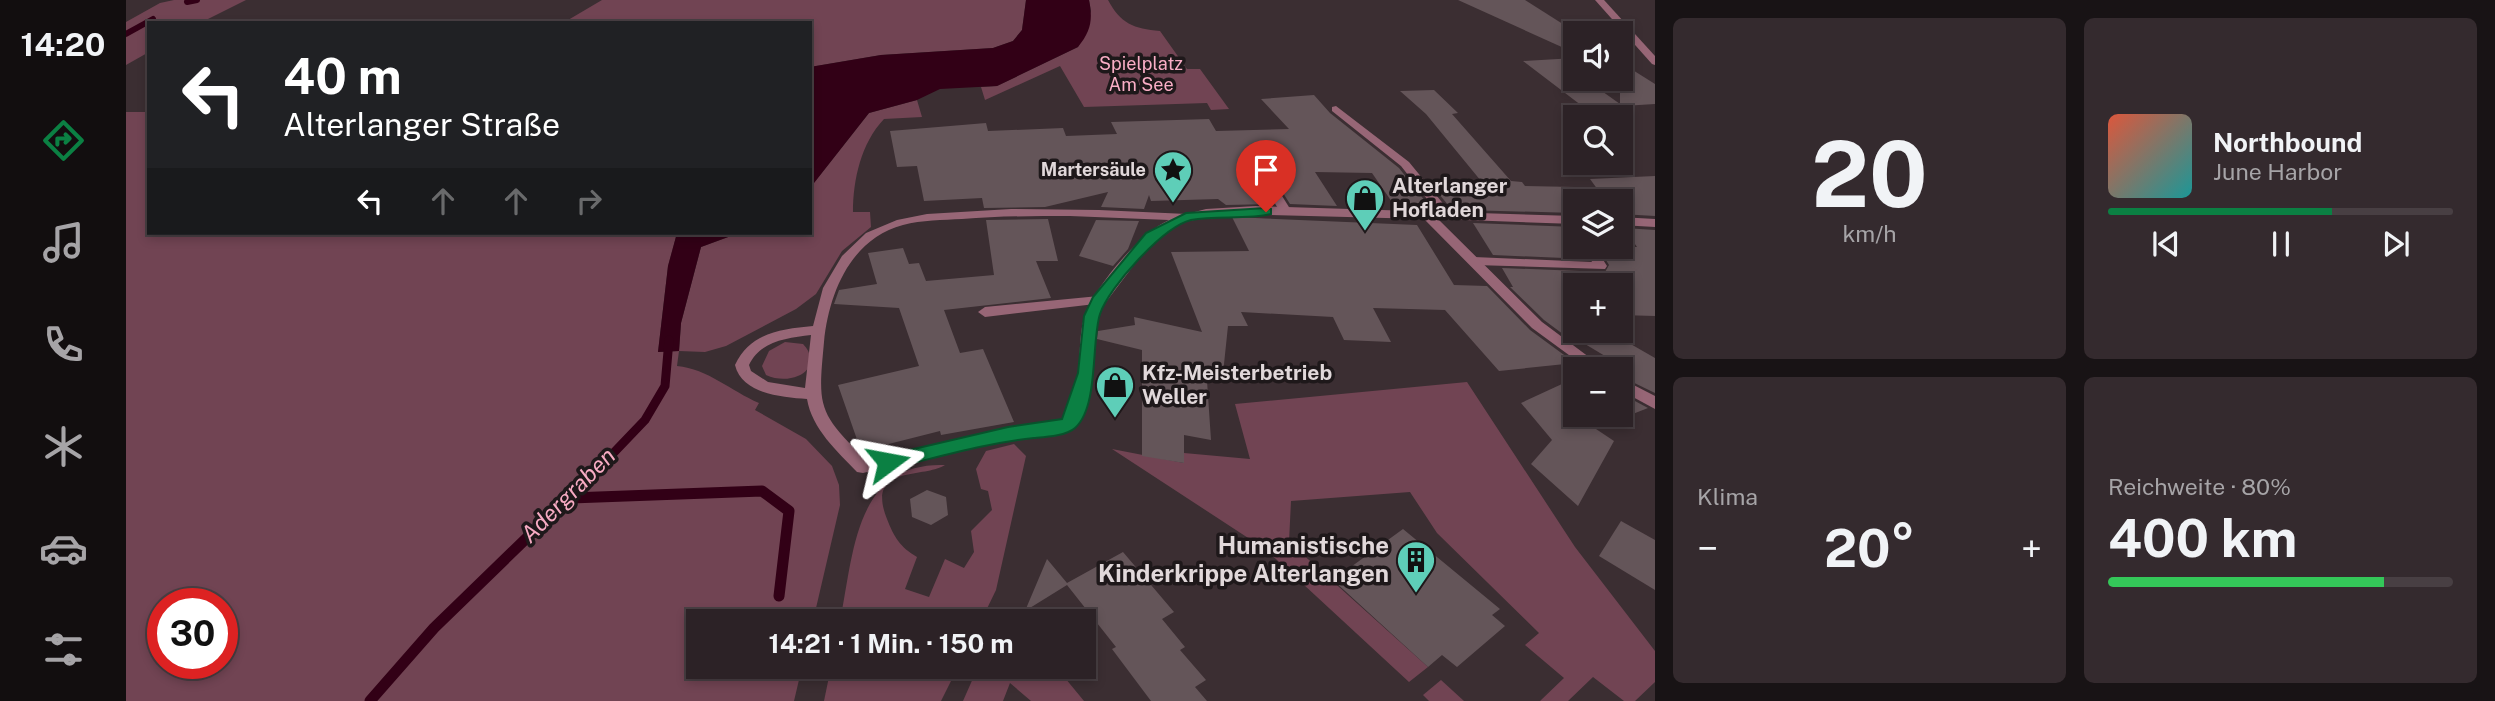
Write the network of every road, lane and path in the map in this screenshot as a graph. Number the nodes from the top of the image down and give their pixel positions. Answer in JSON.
{"nodes":[{"id":1,"x":1597,"y":1,"type":"edge"},
{"id":2,"x":1655,"y":62,"type":"edge"},
{"id":3,"x":1336,"y":109,"type":"dead end"},
{"id":4,"x":1251,"y":154,"type":"dead end"},
{"id":5,"x":1286,"y":212,"type":"junction"},
{"id":6,"x":1427,"y":215,"type":"junction"},
{"id":7,"x":1446,"y":215,"type":"junction"},
{"id":8,"x":1186,"y":217,"type":"junction"},
{"id":9,"x":1563,"y":220,"type":"edge"},
{"id":10,"x":1633,"y":222,"type":"edge"},
{"id":11,"x":1655,"y":223,"type":"edge"},
{"id":12,"x":1597,"y":259,"type":"edge"},
{"id":13,"x":1474,"y":261,"type":"junction"},
{"id":14,"x":1099,"y":300,"type":"junction"},
{"id":15,"x":985,"y":312,"type":"dead end"},
{"id":16,"x":819,"y":330,"type":"junction"},
{"id":17,"x":1581,"y":357,"type":"edge"},
{"id":18,"x":1633,"y":390,"type":"edge"},
{"id":19,"x":813,"y":394,"type":"junction"},
{"id":20,"x":1655,"y":403,"type":"edge"}],
"edges":[{"from":1,"to":2,"type":"street"},
{"from":3,"to":7,"type":"street"},
{"from":4,"to":5,"type":"street"},
{"from":5,"to":6,"type":"street"},
{"from":5,"to":8,"type":"street"},
{"from":6,"to":7,"type":"street"},
{"from":6,"to":13,"type":"street"},
{"from":7,"to":9,"type":"street"},
{"from":8,"to":14,"type":"street"},
{"from":8,"to":16,"type":"street"},
{"from":10,"to":11,"type":"street"},
{"from":12,"to":13,"type":"street"},
{"from":13,"to":17,"type":"street"},
{"from":14,"to":15,"type":"street"},
{"from":14,"to":19,"type":"street"},
{"from":16,"to":19,"type":"street"},
{"from":16,"to":19,"type":"street"},
{"from":18,"to":20,"type":"street"}]}
